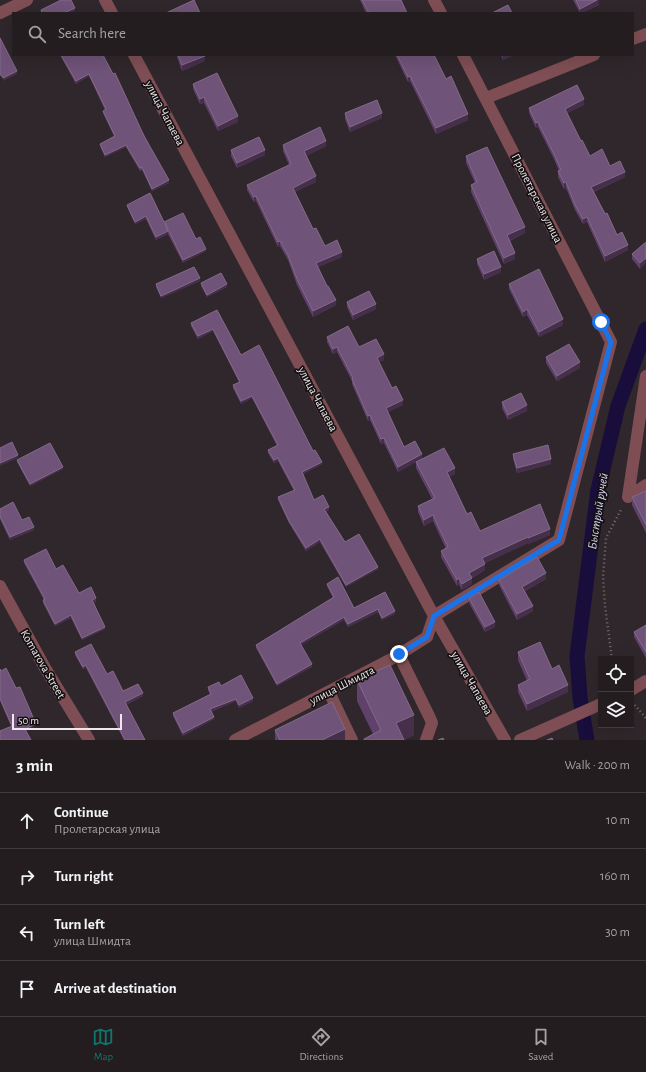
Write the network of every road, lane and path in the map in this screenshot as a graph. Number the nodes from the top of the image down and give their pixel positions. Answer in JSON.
{"nodes":[{"id":1,"x":27,"y":0,"type":"edge"},
{"id":2,"x":105,"y":0,"type":"edge"},
{"id":3,"x":434,"y":0,"type":"edge"},
{"id":4,"x":111,"y":12,"type":"edge"},
{"id":5,"x":440,"y":12,"type":"edge"},
{"id":6,"x":0,"y":13,"type":"edge"},
{"id":7,"x":646,"y":34,"type":"edge"},
{"id":8,"x":634,"y":39,"type":"edge"},
{"id":9,"x":135,"y":56,"type":"edge"},
{"id":10,"x":464,"y":56,"type":"edge"},
{"id":11,"x":591,"y":56,"type":"edge"},
{"id":12,"x":486,"y":98,"type":"junction"},
{"id":13,"x":646,"y":376,"type":"edge"},
{"id":14,"x":646,"y":485,"type":"edge"},
{"id":15,"x":628,"y":497,"type":"junction"},
{"id":16,"x":0,"y":586,"type":"edge"},
{"id":17,"x":434,"y":616,"type":"junction"},
{"id":18,"x":399,"y":654,"type":"junction"},
{"id":19,"x":612,"y":656,"type":"edge"},
{"id":20,"x":646,"y":681,"type":"edge"},
{"id":21,"x":634,"y":688,"type":"edge"},
{"id":22,"x":329,"y":692,"type":"junction"},
{"id":23,"x":634,"y":704,"type":"edge"},
{"id":24,"x":598,"y":705,"type":"edge"},
{"id":25,"x":646,"y":718,"type":"edge"},
{"id":26,"x":254,"y":736,"type":"edge"},
{"id":27,"x":89,"y":740,"type":"edge"},
{"id":28,"x":235,"y":740,"type":"edge"},
{"id":29,"x":352,"y":740,"type":"edge"},
{"id":30,"x":426,"y":740,"type":"edge"},
{"id":31,"x":505,"y":740,"type":"edge"},
{"id":32,"x":520,"y":740,"type":"edge"}],
"edges":[{"from":1,"to":6,"type":"street"},
{"from":2,"to":4,"type":"street"},
{"from":3,"to":5,"type":"street"},
{"from":7,"to":8,"type":"street"},
{"from":9,"to":17,"type":"street","name":"улица Чапаева"},
{"from":10,"to":12,"type":"street","name":"Пролетарская улица"},
{"from":11,"to":12,"type":"street"},
{"from":12,"to":17,"type":"street","name":"Пролетарская улица"},
{"from":13,"to":15,"type":"street"},
{"from":14,"to":15,"type":"street"},
{"from":15,"to":19,"type":"path"},
{"from":16,"to":27,"type":"street","name":"Komarova Street"},
{"from":17,"to":18,"type":"street","name":"улица Шмидта"},
{"from":17,"to":31,"type":"street","name":"улица Чапаева"},
{"from":18,"to":22,"type":"street","name":"улица Шмидта"},
{"from":18,"to":30,"type":"street"},
{"from":20,"to":21,"type":"street"},
{"from":22,"to":26,"type":"street","name":"улица Шмидта"},
{"from":22,"to":29,"type":"street"},
{"from":23,"to":25,"type":"path"},
{"from":24,"to":32,"type":"street"},
{"from":26,"to":28,"type":"street","name":"улица Шмидта"}]}
